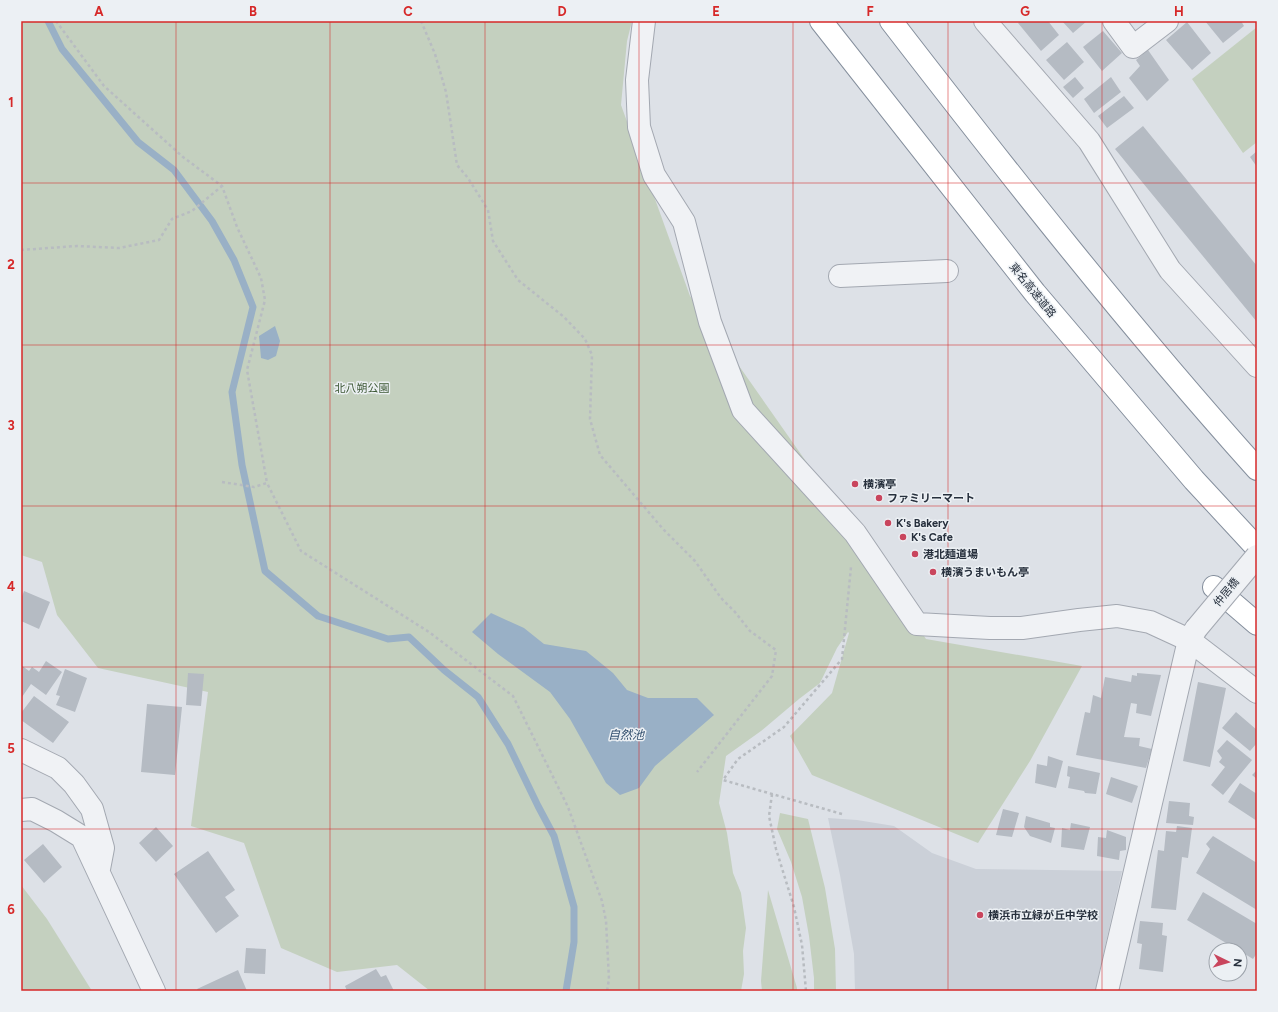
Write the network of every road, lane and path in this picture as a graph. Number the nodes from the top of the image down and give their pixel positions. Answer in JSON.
{"nodes":[{"id":1,"x":56,"y":21,"type":"edge"},
{"id":2,"x":421,"y":21,"type":"edge"},
{"id":3,"x":644,"y":21,"type":"edge"},
{"id":4,"x":821,"y":21,"type":"edge"},
{"id":5,"x":892,"y":21,"type":"edge"},
{"id":6,"x":985,"y":21,"type":"edge"},
{"id":7,"x":1114,"y":21,"type":"edge"},
{"id":8,"x":1167,"y":21,"type":"edge"},
{"id":9,"x":222,"y":186,"type":"junction"},
{"id":10,"x":21,"y":250,"type":"edge"},
{"id":11,"x":947,"y":271,"type":"dead end"},
{"id":12,"x":840,"y":276,"type":"dead end"},
{"id":13,"x":1257,"y":366,"type":"edge"},
{"id":14,"x":1257,"y":469,"type":"edge"},
{"id":15,"x":222,"y":482,"type":"dead end"},
{"id":16,"x":267,"y":483,"type":"junction"},
{"id":17,"x":855,"y":533,"type":"junction"},
{"id":18,"x":1257,"y":548,"type":"edge"},
{"id":19,"x":1257,"y":556,"type":"edge"},
{"id":20,"x":1214,"y":587,"type":"dead end"},
{"id":21,"x":1257,"y":624,"type":"edge"},
{"id":22,"x":1192,"y":635,"type":"junction"},
{"id":23,"x":1257,"y":692,"type":"edge"},
{"id":24,"x":21,"y":750,"type":"edge"},
{"id":25,"x":697,"y":772,"type":"dead end"},
{"id":26,"x":772,"y":794,"type":"junction"},
{"id":27,"x":21,"y":810,"type":"edge"},
{"id":28,"x":842,"y":814,"type":"dead end"},
{"id":29,"x":99,"y":872,"type":"junction"},
{"id":30,"x":154,"y":991,"type":"edge"},
{"id":31,"x":607,"y":991,"type":"edge"},
{"id":32,"x":806,"y":991,"type":"edge"},
{"id":33,"x":1107,"y":991,"type":"edge"}],
"edges":[{"from":1,"to":9,"type":"path"},
{"from":2,"to":25,"type":"path"},
{"from":3,"to":17,"type":"street"},
{"from":4,"to":18,"type":"highway","name":"東名高速道路"},
{"from":5,"to":14,"type":"highway"},
{"from":6,"to":13,"type":"street"},
{"from":7,"to":8,"type":"street"},
{"from":9,"to":10,"type":"path"},
{"from":9,"to":16,"type":"path"},
{"from":11,"to":12,"type":"street"},
{"from":15,"to":16,"type":"path"},
{"from":16,"to":31,"type":"path"},
{"from":17,"to":22,"type":"street"},
{"from":17,"to":26,"type":"path"},
{"from":19,"to":22,"type":"street","name":"仲居橋","bridge":true},
{"from":20,"to":21,"type":"highway"},
{"from":22,"to":23,"type":"street"},
{"from":22,"to":33,"type":"street"},
{"from":24,"to":29,"type":"street"},
{"from":26,"to":28,"type":"path"},
{"from":26,"to":32,"type":"path"},
{"from":27,"to":29,"type":"street"},
{"from":29,"to":30,"type":"street"}]}
